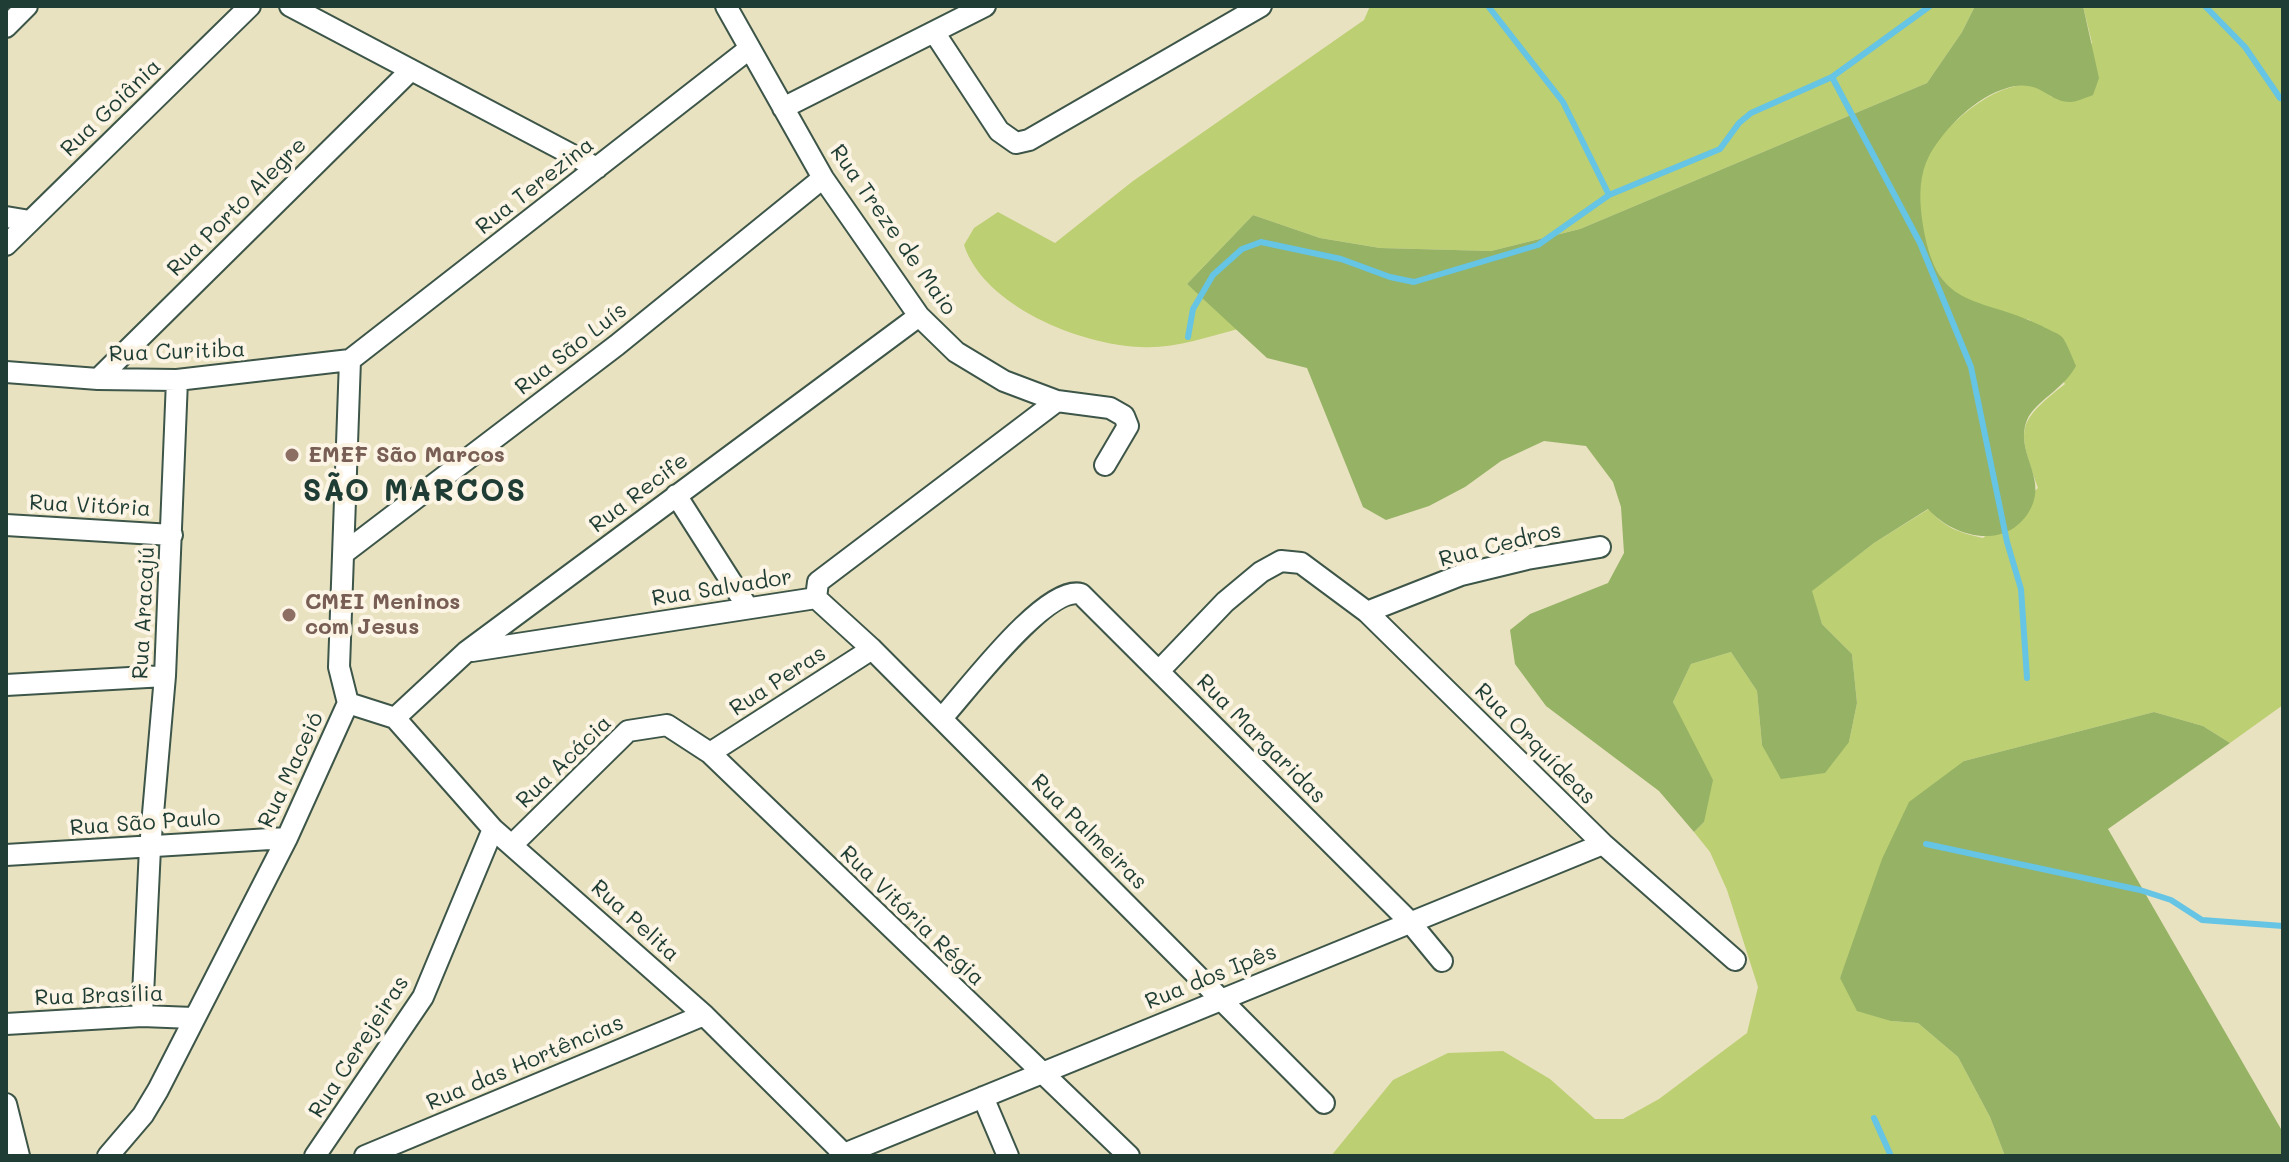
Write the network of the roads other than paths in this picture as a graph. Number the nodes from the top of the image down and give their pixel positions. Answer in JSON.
{"nodes":[{"id":1,"x":27,"y":6,"type":"edge"},
{"id":2,"x":250,"y":6,"type":"edge"},
{"id":3,"x":290,"y":6,"type":"edge"},
{"id":4,"x":726,"y":6,"type":"edge"},
{"id":5,"x":985,"y":6,"type":"edge"},
{"id":6,"x":1261,"y":6,"type":"edge"},
{"id":7,"x":6,"y":27,"type":"edge"},
{"id":8,"x":934,"y":32,"type":"junction"},
{"id":9,"x":749,"y":49,"type":"junction"},
{"id":10,"x":411,"y":70,"type":"junction"},
{"id":11,"x":783,"y":108,"type":"junction"},
{"id":12,"x":597,"y":168,"type":"junction"},
{"id":13,"x":823,"y":178,"type":"junction"},
{"id":14,"x":6,"y":217,"type":"edge"},
{"id":15,"x":30,"y":221,"type":"junction"},
{"id":16,"x":6,"y":245,"type":"edge"},
{"id":17,"x":919,"y":316,"type":"junction"},
{"id":18,"x":350,"y":360,"type":"junction"},
{"id":19,"x":6,"y":372,"type":"edge"},
{"id":20,"x":98,"y":379,"type":"junction"},
{"id":21,"x":177,"y":380,"type":"junction"},
{"id":22,"x":1057,"y":401,"type":"junction"},
{"id":23,"x":1105,"y":465,"type":"dead end"},
{"id":24,"x":676,"y":495,"type":"junction"},
{"id":25,"x":6,"y":525,"type":"edge"},
{"id":26,"x":172,"y":535,"type":"junction"},
{"id":27,"x":1600,"y":547,"type":"dead end"},
{"id":28,"x":344,"y":553,"type":"junction"},
{"id":29,"x":816,"y":598,"type":"junction"},
{"id":30,"x":748,"y":608,"type":"junction"},
{"id":31,"x":1367,"y":612,"type":"junction"},
{"id":32,"x":872,"y":649,"type":"junction"},
{"id":33,"x":466,"y":652,"type":"junction"},
{"id":34,"x":1159,"y":671,"type":"junction"},
{"id":35,"x":165,"y":676,"type":"junction"},
{"id":36,"x":6,"y":685,"type":"edge"},
{"id":37,"x":348,"y":703,"type":"junction"},
{"id":38,"x":395,"y":718,"type":"junction"},
{"id":39,"x":942,"y":718,"type":"junction"},
{"id":40,"x":654,"y":724,"type":"joint"},
{"id":41,"x":710,"y":753,"type":"junction"},
{"id":42,"x":493,"y":829,"type":"junction"},
{"id":43,"x":287,"y":838,"type":"junction"},
{"id":44,"x":513,"y":844,"type":"junction"},
{"id":45,"x":1603,"y":844,"type":"junction"},
{"id":46,"x":150,"y":848,"type":"junction"},
{"id":47,"x":6,"y":855,"type":"edge"},
{"id":48,"x":1409,"y":921,"type":"junction"},
{"id":49,"x":1735,"y":960,"type":"dead end"},
{"id":50,"x":1442,"y":961,"type":"dead end"},
{"id":51,"x":1221,"y":999,"type":"junction"},
{"id":52,"x":704,"y":1015,"type":"junction"},
{"id":53,"x":142,"y":1016,"type":"junction"},
{"id":54,"x":193,"y":1018,"type":"junction"},
{"id":55,"x":6,"y":1024,"type":"edge"},
{"id":56,"x":1040,"y":1074,"type":"junction"},
{"id":57,"x":983,"y":1097,"type":"junction"},
{"id":58,"x":1324,"y":1103,"type":"dead end"},
{"id":59,"x":6,"y":1104,"type":"edge"},
{"id":60,"x":844,"y":1155,"type":"edge"},
{"id":61,"x":19,"y":1156,"type":"edge"},
{"id":62,"x":108,"y":1156,"type":"edge"},
{"id":63,"x":315,"y":1156,"type":"edge"},
{"id":64,"x":365,"y":1156,"type":"edge"},
{"id":65,"x":1008,"y":1156,"type":"edge"},
{"id":66,"x":1129,"y":1156,"type":"edge"}],
"edges":[{"from":1,"to":7,"type":"street"},
{"from":2,"to":15,"type":"street","name":"Rua Goiânia"},
{"from":3,"to":10,"type":"street"},
{"from":4,"to":9,"type":"street","name":"Rua Treze de Maio"},
{"from":5,"to":8,"type":"street"},
{"from":6,"to":8,"type":"street"},
{"from":8,"to":11,"type":"street"},
{"from":9,"to":11,"type":"street","name":"Rua Treze de Maio"},
{"from":9,"to":12,"type":"street","name":"Rua Terezina"},
{"from":10,"to":12,"type":"street"},
{"from":10,"to":20,"type":"street","name":"Rua Porto Alegre"},
{"from":11,"to":13,"type":"street","name":"Rua Treze de Maio"},
{"from":12,"to":18,"type":"street","name":"Rua Terezina"},
{"from":13,"to":17,"type":"street","name":"Rua Treze de Maio"},
{"from":13,"to":28,"type":"street","name":"Rua São Luís"},
{"from":14,"to":15,"type":"street"},
{"from":15,"to":16,"type":"street","name":"Rua Goiânia"},
{"from":17,"to":22,"type":"street","name":"Rua Treze de Maio"},
{"from":17,"to":24,"type":"street","name":"Rua Recife"},
{"from":18,"to":21,"type":"street","name":"Rua Curitiba"},
{"from":18,"to":28,"type":"street","name":"Rua Maceió"},
{"from":19,"to":20,"type":"street","name":"Rua Curitiba"},
{"from":20,"to":21,"type":"street","name":"Rua Curitiba"},
{"from":21,"to":26,"type":"street","name":"Rua Aracajú"},
{"from":22,"to":23,"type":"street","name":"Rua Treze de Maio"},
{"from":22,"to":29,"type":"street","name":"Rua Salvador"},
{"from":24,"to":30,"type":"street"},
{"from":24,"to":33,"type":"street","name":"Rua Recife"},
{"from":25,"to":26,"type":"street","name":"Rua Vitória"},
{"from":26,"to":35,"type":"street","name":"Rua Aracajú"},
{"from":27,"to":31,"type":"street","name":"Rua Cedros"},
{"from":28,"to":37,"type":"street","name":"Rua Maceió"},
{"from":29,"to":30,"type":"street","name":"Rua Salvador"},
{"from":29,"to":32,"type":"street","name":"Rua Palmeiras"},
{"from":30,"to":33,"type":"street","name":"Rua Salvador"},
{"from":31,"to":34,"type":"street","name":"Rua Orquídeas"},
{"from":31,"to":45,"type":"street","name":"Rua Orquídeas"},
{"from":32,"to":39,"type":"street","name":"Rua Palmeiras"},
{"from":32,"to":41,"type":"street","name":"Rua Peras"},
{"from":33,"to":38,"type":"street","name":"Rua Recife"},
{"from":34,"to":39,"type":"street","name":"Rua Margaridas"},
{"from":34,"to":48,"type":"street","name":"Rua Margaridas"},
{"from":35,"to":36,"type":"street"},
{"from":35,"to":46,"type":"street","name":"Rua Aracajú"},
{"from":37,"to":38,"type":"street"},
{"from":37,"to":43,"type":"street","name":"Rua Maceió"},
{"from":38,"to":42,"type":"street","name":"Rua Pelita"},
{"from":39,"to":51,"type":"street","name":"Rua Palmeiras"},
{"from":40,"to":41,"type":"street","name":"Rua Vitória Régia"},
{"from":40,"to":44,"type":"street","name":"Rua Acácia"},
{"from":41,"to":56,"type":"street","name":"Rua Vitória Régia"},
{"from":42,"to":44,"type":"street","name":"Rua Pelita"},
{"from":42,"to":63,"type":"street","name":"Rua Cerejeiras"},
{"from":43,"to":46,"type":"street","name":"Rua São Paulo"},
{"from":43,"to":54,"type":"street","name":"Rua Maceió"},
{"from":44,"to":52,"type":"street","name":"Rua Pelita"},
{"from":45,"to":48,"type":"street","name":"Rua dos Ipês"},
{"from":45,"to":49,"type":"street","name":"Rua Orquídeas"},
{"from":46,"to":47,"type":"street","name":"Rua São Paulo"},
{"from":46,"to":53,"type":"street","name":"Rua Aracajú"},
{"from":48,"to":50,"type":"street","name":"Rua Margaridas"},
{"from":48,"to":51,"type":"street","name":"Rua dos Ipês"},
{"from":51,"to":56,"type":"street","name":"Rua dos Ipês"},
{"from":51,"to":58,"type":"street","name":"Rua Palmeiras"},
{"from":52,"to":60,"type":"street","name":"Rua Pelita"},
{"from":52,"to":64,"type":"street","name":"Rua das Hortências"},
{"from":53,"to":54,"type":"street","name":"Rua Brasília"},
{"from":53,"to":55,"type":"street","name":"Rua Brasília"},
{"from":54,"to":62,"type":"street","name":"Rua Maceió"},
{"from":56,"to":57,"type":"street","name":"Rua dos Ipês"},
{"from":56,"to":66,"type":"street","name":"Rua Vitória Régia"},
{"from":57,"to":60,"type":"street","name":"Rua dos Ipês"},
{"from":57,"to":65,"type":"street"},
{"from":59,"to":61,"type":"street"}]}
